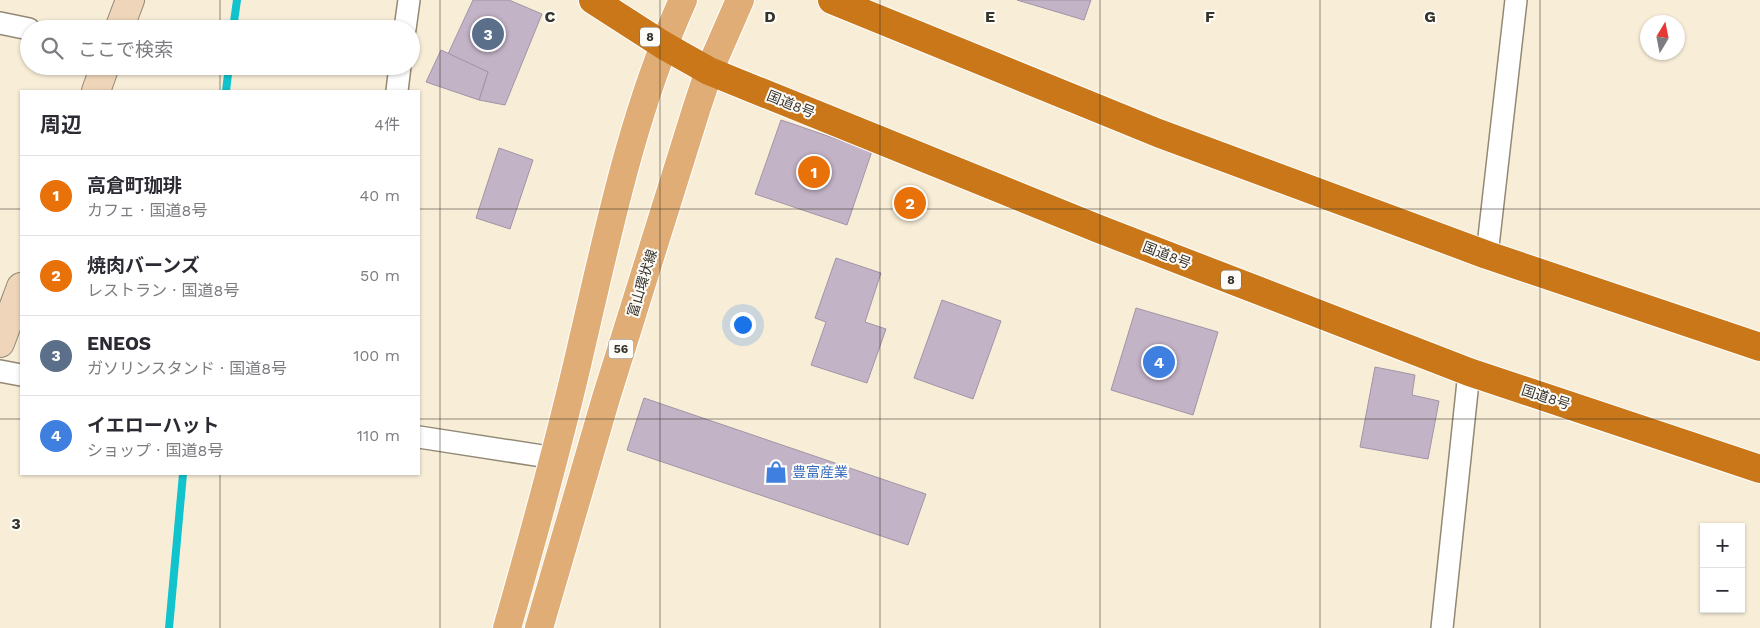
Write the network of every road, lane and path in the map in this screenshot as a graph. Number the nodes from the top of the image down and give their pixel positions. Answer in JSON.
{"nodes":[{"id":1,"x":130,"y":0,"type":"edge"},
{"id":2,"x":409,"y":0,"type":"edge"},
{"id":3,"x":592,"y":0,"type":"edge"},
{"id":4,"x":683,"y":0,"type":"edge"},
{"id":5,"x":740,"y":0,"type":"edge"},
{"id":6,"x":832,"y":0,"type":"edge"},
{"id":7,"x":1516,"y":0,"type":"edge"},
{"id":8,"x":122,"y":20,"type":"edge"},
{"id":9,"x":406,"y":20,"type":"edge"},
{"id":10,"x":0,"y":23,"type":"edge"},
{"id":11,"x":20,"y":27,"type":"edge"},
{"id":12,"x":662,"y":45,"type":"junction"},
{"id":13,"x":709,"y":71,"type":"junction"},
{"id":14,"x":102,"y":75,"type":"edge"},
{"id":15,"x":399,"y":75,"type":"edge"},
{"id":16,"x":96,"y":90,"type":"edge"},
{"id":17,"x":397,"y":90,"type":"edge"},
{"id":18,"x":1487,"y":255,"type":"junction"},
{"id":19,"x":20,"y":290,"type":"edge"},
{"id":20,"x":0,"y":343,"type":"edge"},
{"id":21,"x":1760,"y":347,"type":"edge"},
{"id":22,"x":0,"y":371,"type":"edge"},
{"id":23,"x":1469,"y":372,"type":"junction"},
{"id":24,"x":20,"y":375,"type":"edge"},
{"id":25,"x":420,"y":437,"type":"edge"},
{"id":26,"x":555,"y":458,"type":"junction"},
{"id":27,"x":1760,"y":468,"type":"edge"},
{"id":28,"x":507,"y":628,"type":"edge"},
{"id":29,"x":539,"y":628,"type":"edge"},
{"id":30,"x":1442,"y":628,"type":"edge"}],
"edges":[{"from":1,"to":8,"type":"street"},
{"from":2,"to":9,"type":"street"},
{"from":3,"to":12,"type":"highway","name":"国道8号","number":"8"},
{"from":4,"to":12,"type":"main road"},
{"from":5,"to":13,"type":"main road","name":"富山環状線","number":"56"},
{"from":6,"to":18,"type":"highway"},
{"from":7,"to":18,"type":"street"},
{"from":10,"to":11,"type":"street"},
{"from":12,"to":13,"type":"highway","name":"国道8号","number":"8"},
{"from":12,"to":26,"type":"main road"},
{"from":13,"to":23,"type":"highway","name":"国道8号","number":"8"},
{"from":13,"to":29,"type":"main road","name":"富山環状線","number":"56"},
{"from":14,"to":16,"type":"street"},
{"from":15,"to":17,"type":"street"},
{"from":18,"to":21,"type":"highway"},
{"from":19,"to":20,"type":"street"},
{"from":22,"to":24,"type":"street"},
{"from":23,"to":27,"type":"highway","name":"国道8号","number":"8"},
{"from":23,"to":30,"type":"street"},
{"from":25,"to":26,"type":"street"},
{"from":26,"to":28,"type":"main road"}]}
